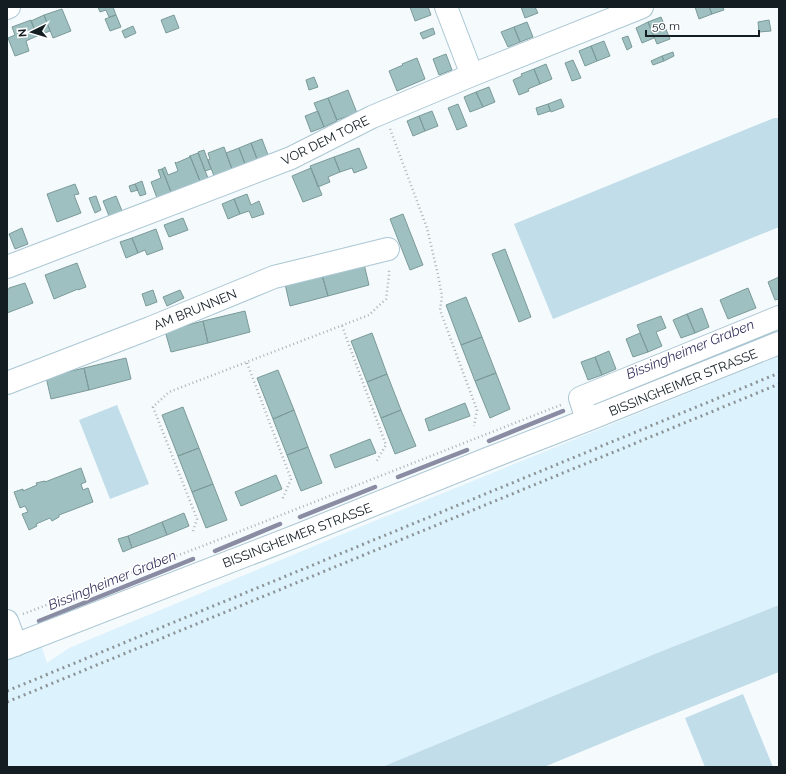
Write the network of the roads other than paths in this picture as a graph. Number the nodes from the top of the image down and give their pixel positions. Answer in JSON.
{"nodes":[{"id":1,"x":446,"y":7,"type":"edge"},
{"id":2,"x":642,"y":7,"type":"edge"},
{"id":3,"x":472,"y":75,"type":"junction"},
{"id":4,"x":388,"y":249,"type":"road end"},
{"id":5,"x":7,"y":267,"type":"edge"},
{"id":6,"x":779,"y":317,"type":"edge"},
{"id":7,"x":779,"y":343,"type":"edge"},
{"id":8,"x":7,"y":383,"type":"edge"},
{"id":9,"x":587,"y":420,"type":"junction"},
{"id":10,"x":12,"y":618,"type":"edge"},
{"id":11,"x":12,"y":646,"type":"edge"}],
"edges":[{"from":1,"to":3,"type":"street"},
{"from":2,"to":3,"type":"street","name":"VOR DEM TORE"},
{"from":3,"to":5,"type":"street","name":"VOR DEM TORE"},
{"from":4,"to":8,"type":"street","name":"AM BRUNNEN"},
{"from":6,"to":9,"type":"street","name":"BISSINGHEIMER STRASSE"},
{"from":7,"to":9,"type":"street","name":"BISSINGHEIMER STRASSE"},
{"from":9,"to":11,"type":"street","name":"BISSINGHEIMER STRASSE"},
{"from":10,"to":11,"type":"street"}]}
